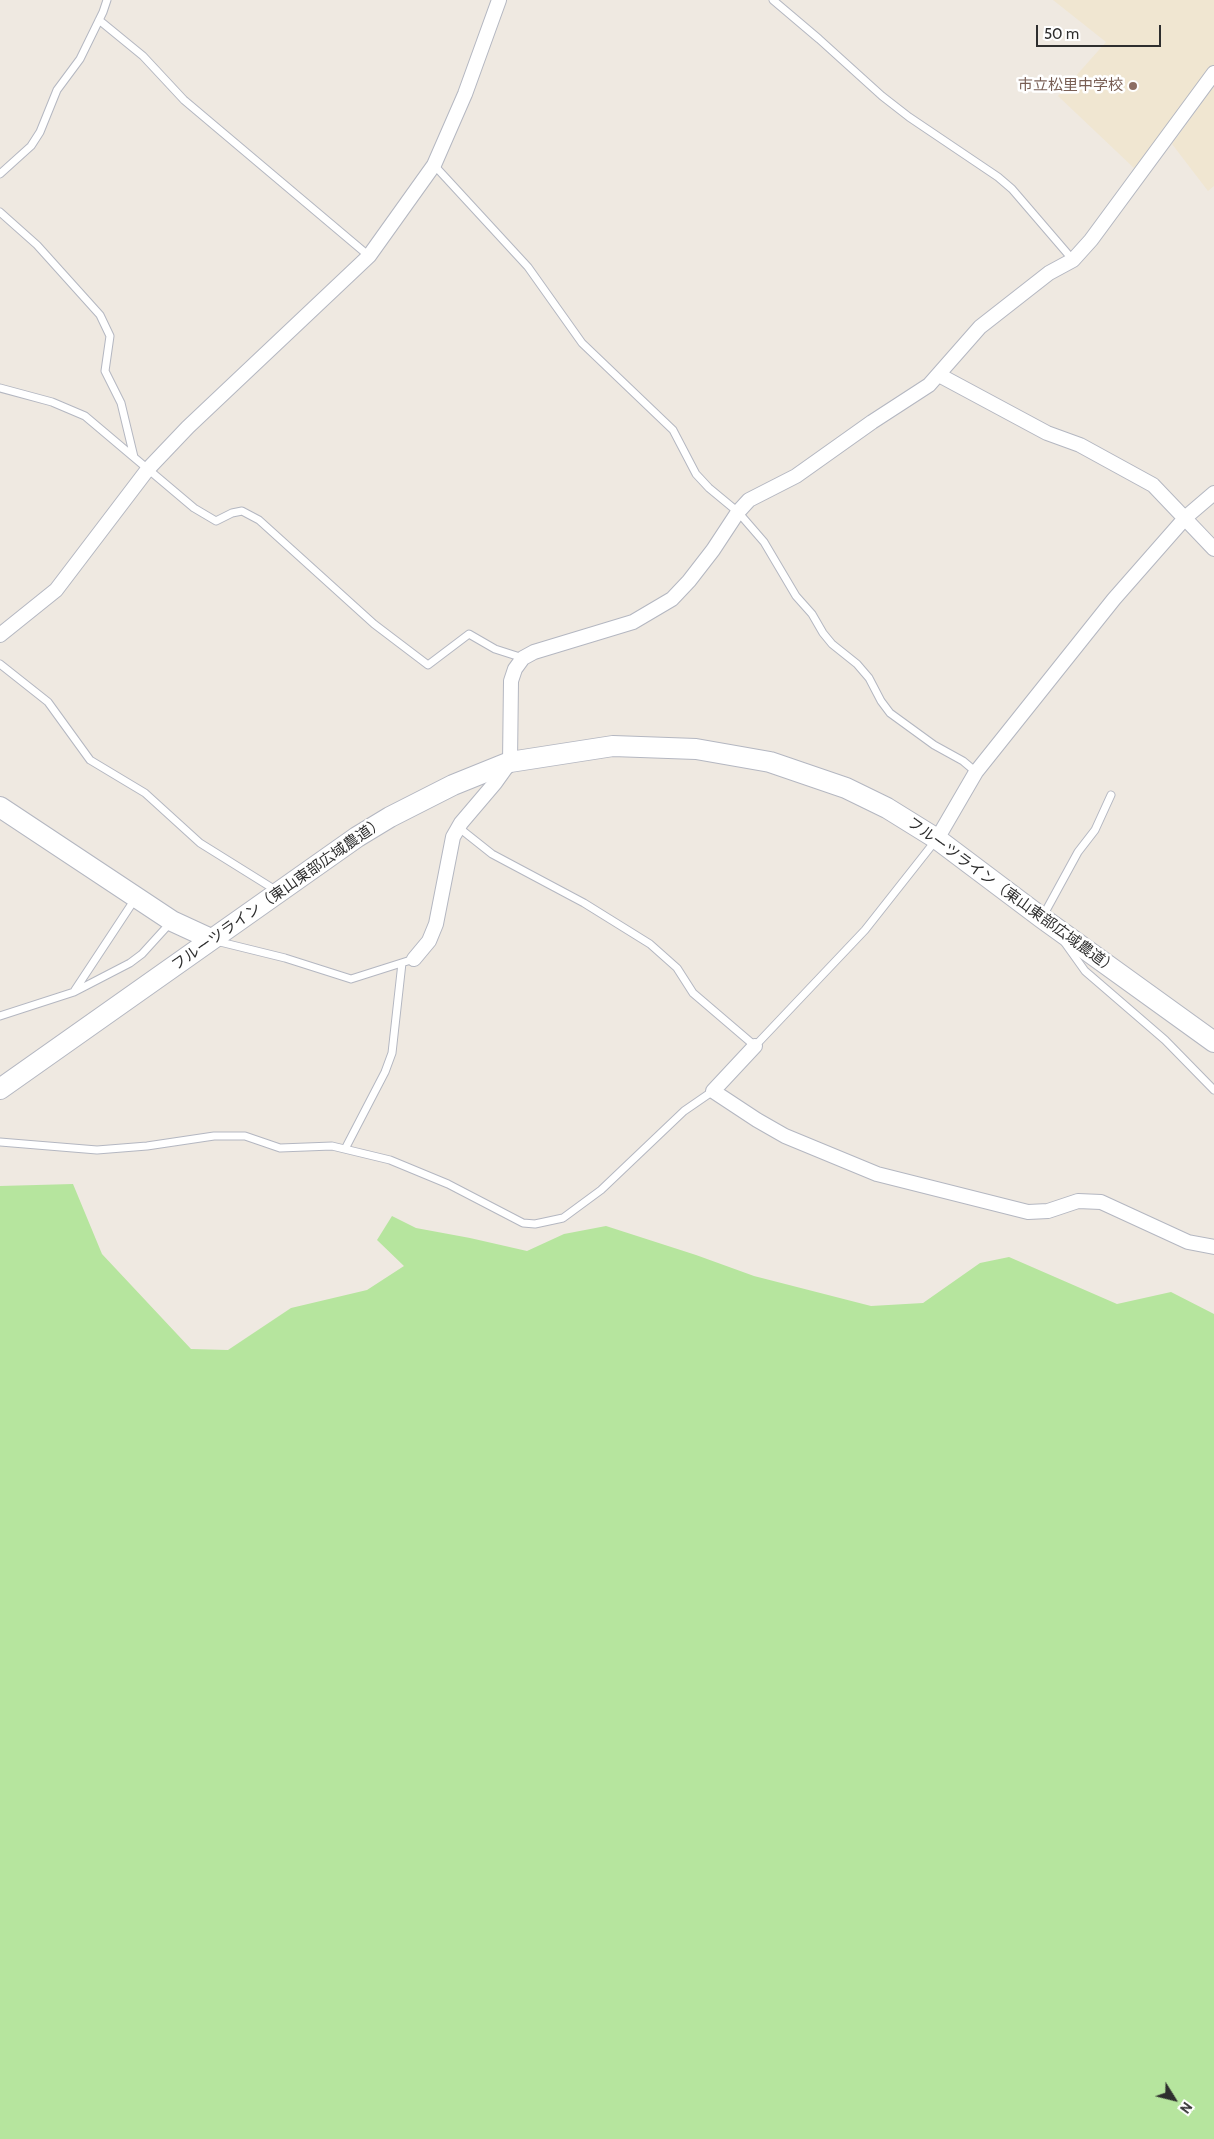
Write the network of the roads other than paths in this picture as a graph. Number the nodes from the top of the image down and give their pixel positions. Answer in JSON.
{"nodes":[{"id":1,"x":107,"y":0,"type":"edge"},
{"id":2,"x":499,"y":0,"type":"edge"},
{"id":3,"x":775,"y":0,"type":"edge"},
{"id":4,"x":99,"y":20,"type":"junction"},
{"id":5,"x":1214,"y":73,"type":"edge"},
{"id":6,"x":434,"y":165,"type":"junction"},
{"id":7,"x":0,"y":174,"type":"edge"},
{"id":8,"x":0,"y":212,"type":"edge"},
{"id":9,"x":369,"y":256,"type":"junction"},
{"id":10,"x":1073,"y":260,"type":"junction"},
{"id":11,"x":939,"y":375,"type":"junction"},
{"id":12,"x":0,"y":388,"type":"edge"},
{"id":13,"x":134,"y":457,"type":"junction"},
{"id":14,"x":148,"y":469,"type":"junction"},
{"id":15,"x":1214,"y":493,"type":"edge"},
{"id":16,"x":738,"y":512,"type":"junction"},
{"id":17,"x":1186,"y":518,"type":"junction"},
{"id":18,"x":1214,"y":549,"type":"edge"},
{"id":19,"x":0,"y":635,"type":"edge"},
{"id":20,"x":523,"y":658,"type":"junction"},
{"id":21,"x":0,"y":664,"type":"edge"},
{"id":22,"x":510,"y":762,"type":"junction"},
{"id":23,"x":976,"y":772,"type":"junction"},
{"id":24,"x":1111,"y":795,"type":"dead end"},
{"id":25,"x":0,"y":807,"type":"edge"},
{"id":26,"x":458,"y":827,"type":"junction"},
{"id":27,"x":938,"y":839,"type":"junction"},
{"id":28,"x":278,"y":893,"type":"junction"},
{"id":29,"x":136,"y":896,"type":"junction"},
{"id":30,"x":1042,"y":918,"type":"junction"},
{"id":31,"x":172,"y":920,"type":"junction"},
{"id":32,"x":1066,"y":935,"type":"junction"},
{"id":33,"x":211,"y":939,"type":"junction"},
{"id":34,"x":408,"y":961,"type":"junction"},
{"id":35,"x":74,"y":992,"type":"junction"},
{"id":36,"x":0,"y":1016,"type":"edge"},
{"id":37,"x":1214,"y":1042,"type":"edge"},
{"id":38,"x":755,"y":1046,"type":"junction"},
{"id":39,"x":0,"y":1089,"type":"edge"},
{"id":40,"x":1214,"y":1090,"type":"edge"},
{"id":41,"x":713,"y":1091,"type":"junction"},
{"id":42,"x":0,"y":1142,"type":"edge"},
{"id":43,"x":345,"y":1149,"type":"junction"},
{"id":44,"x":1214,"y":1247,"type":"edge"}],
"edges":[{"from":1,"to":4,"type":"lane"},
{"from":2,"to":6,"type":"street"},
{"from":3,"to":10,"type":"lane"},
{"from":4,"to":7,"type":"lane"},
{"from":4,"to":9,"type":"lane"},
{"from":5,"to":10,"type":"street"},
{"from":6,"to":9,"type":"street"},
{"from":6,"to":16,"type":"lane"},
{"from":8,"to":13,"type":"lane"},
{"from":9,"to":14,"type":"street"},
{"from":10,"to":11,"type":"street"},
{"from":11,"to":16,"type":"street"},
{"from":11,"to":17,"type":"street"},
{"from":12,"to":13,"type":"lane"},
{"from":13,"to":14,"type":"lane"},
{"from":14,"to":19,"type":"street"},
{"from":14,"to":20,"type":"lane"},
{"from":15,"to":17,"type":"street"},
{"from":16,"to":20,"type":"street"},
{"from":16,"to":23,"type":"lane"},
{"from":17,"to":18,"type":"street"},
{"from":17,"to":23,"type":"street"},
{"from":20,"to":22,"type":"street"},
{"from":21,"to":28,"type":"lane"},
{"from":22,"to":26,"type":"street"},
{"from":22,"to":27,"type":"street","name":"フルーツライン（東山東部広域農道）"},
{"from":22,"to":28,"type":"street","name":"フルーツライン（東山東部広域農道）"},
{"from":23,"to":27,"type":"street"},
{"from":24,"to":30,"type":"lane"},
{"from":25,"to":29,"type":"street"},
{"from":26,"to":34,"type":"street"},
{"from":26,"to":38,"type":"lane"},
{"from":27,"to":30,"type":"street","name":"フルーツライン（東山東部広域農道）"},
{"from":27,"to":38,"type":"lane"},
{"from":28,"to":33,"type":"street","name":"フルーツライン（東山東部広域農道）"},
{"from":29,"to":31,"type":"street"},
{"from":29,"to":35,"type":"lane"},
{"from":30,"to":32,"type":"street","name":"フルーツライン（東山東部広域農道）"},
{"from":31,"to":33,"type":"street"},
{"from":31,"to":35,"type":"lane"},
{"from":32,"to":37,"type":"street","name":"フルーツライン（東山東部広域農道）"},
{"from":32,"to":40,"type":"lane"},
{"from":33,"to":34,"type":"lane"},
{"from":33,"to":39,"type":"street","name":"フルーツライン（東山東部広域農道）"},
{"from":34,"to":43,"type":"lane"},
{"from":35,"to":36,"type":"lane"},
{"from":38,"to":41,"type":"street"},
{"from":41,"to":43,"type":"lane"},
{"from":41,"to":44,"type":"street"},
{"from":42,"to":43,"type":"lane"}]}
